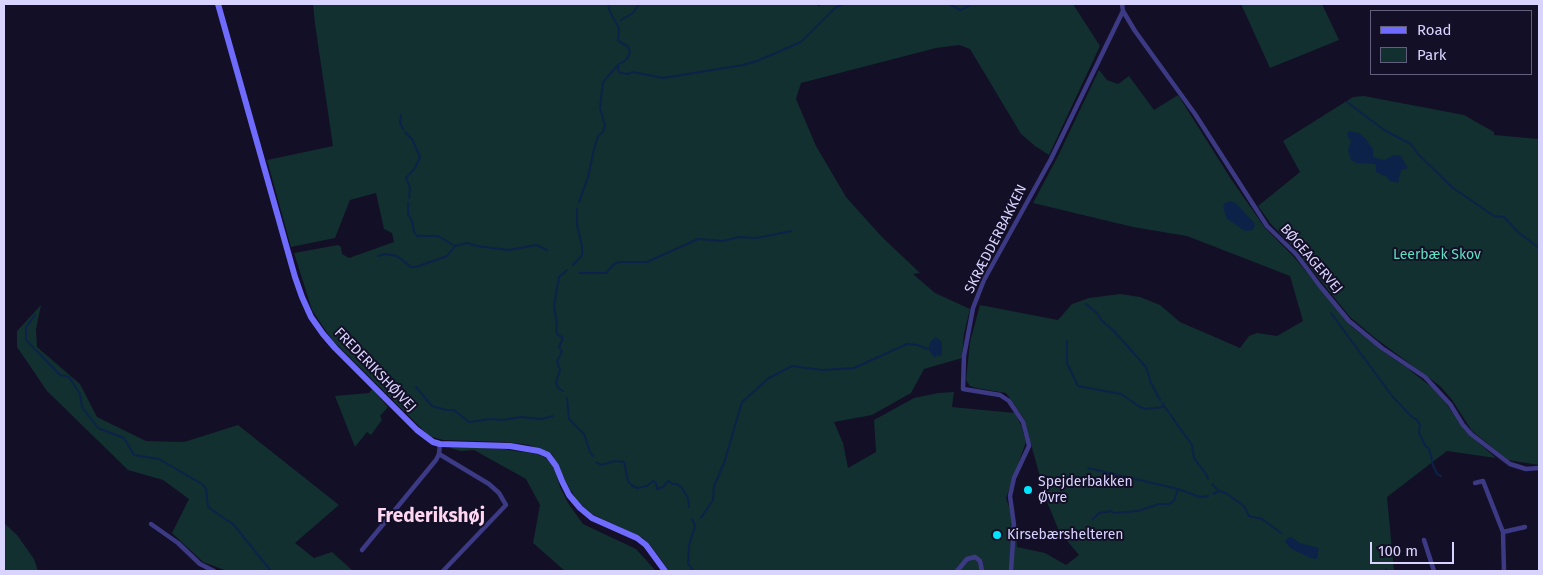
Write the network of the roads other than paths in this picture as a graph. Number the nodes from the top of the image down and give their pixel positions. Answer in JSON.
{"nodes":[{"id":1,"x":218,"y":4,"type":"edge"},
{"id":2,"x":1122,"y":4,"type":"edge"},
{"id":3,"x":1124,"y":10,"type":"junction"},
{"id":4,"x":440,"y":444,"type":"junction"},
{"id":5,"x":439,"y":454,"type":"junction"},
{"id":6,"x":1539,"y":468,"type":"edge"},
{"id":7,"x":1475,"y":483,"type":"dead end"},
{"id":8,"x":151,"y":524,"type":"dead end"},
{"id":9,"x":1525,"y":527,"type":"dead end"},
{"id":10,"x":1503,"y":532,"type":"junction"},
{"id":11,"x":1424,"y":540,"type":"dead end"},
{"id":12,"x":362,"y":550,"type":"dead end"},
{"id":13,"x":214,"y":571,"type":"edge"},
{"id":14,"x":443,"y":571,"type":"edge"},
{"id":15,"x":665,"y":571,"type":"edge"},
{"id":16,"x":957,"y":571,"type":"edge"},
{"id":17,"x":982,"y":571,"type":"edge"},
{"id":18,"x":1011,"y":571,"type":"edge"},
{"id":19,"x":1434,"y":571,"type":"edge"},
{"id":20,"x":1504,"y":571,"type":"edge"}],
"edges":[{"from":1,"to":4,"type":"street","name":"FREDERIKSHØJVEJ"},
{"from":2,"to":3,"type":"street","name":"BØGEAGERVEJ"},
{"from":3,"to":6,"type":"street","name":"BØGEAGERVEJ"},
{"from":3,"to":18,"type":"street","name":"SKRÆDDERBAKKEN"},
{"from":4,"to":5,"type":"street"},
{"from":4,"to":15,"type":"street","name":"FREDERIKSHØJVEJ"},
{"from":5,"to":12,"type":"street"},
{"from":5,"to":14,"type":"street"},
{"from":7,"to":10,"type":"street"},
{"from":8,"to":13,"type":"street"},
{"from":9,"to":10,"type":"street"},
{"from":10,"to":20,"type":"street"},
{"from":11,"to":19,"type":"street"},
{"from":16,"to":17,"type":"street"}]}
